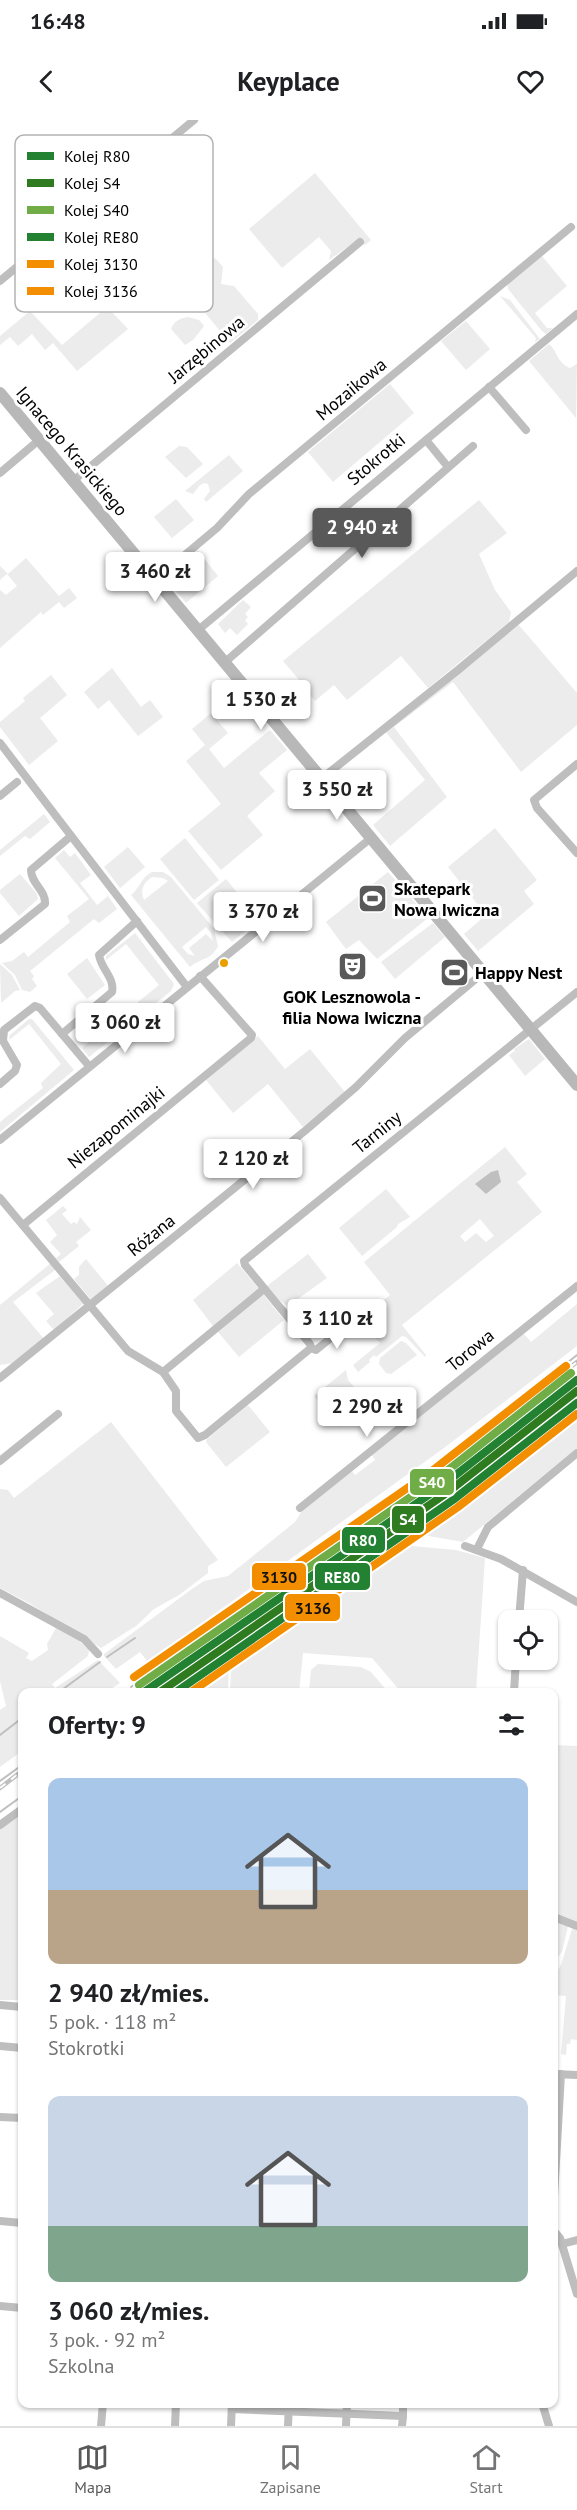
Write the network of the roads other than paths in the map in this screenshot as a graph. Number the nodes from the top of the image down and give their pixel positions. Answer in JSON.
{"nodes":[{"id":1,"x":194,"y":120,"type":"edge"},
{"id":2,"x":176,"y":135,"type":"edge"},
{"id":3,"x":570,"y":227,"type":"dead end"},
{"id":4,"x":360,"y":242,"type":"dead end"},
{"id":5,"x":15,"y":269,"type":"edge"},
{"id":6,"x":0,"y":281,"type":"edge"},
{"id":7,"x":577,"y":315,"type":"edge"},
{"id":8,"x":489,"y":387,"type":"junction"},
{"id":9,"x":0,"y":393,"type":"edge"},
{"id":10,"x":526,"y":430,"type":"dead end"},
{"id":11,"x":39,"y":440,"type":"junction"},
{"id":12,"x":426,"y":440,"type":"junction"},
{"id":13,"x":473,"y":446,"type":"dead end"},
{"id":14,"x":448,"y":467,"type":"junction"},
{"id":15,"x":0,"y":473,"type":"edge"},
{"id":16,"x":73,"y":481,"type":"junction"},
{"id":17,"x":577,"y":571,"type":"edge"},
{"id":18,"x":155,"y":580,"type":"junction"},
{"id":19,"x":197,"y":631,"type":"junction"},
{"id":20,"x":224,"y":663,"type":"junction"},
{"id":21,"x":0,"y":742,"type":"edge"},
{"id":22,"x":577,"y":764,"type":"edge"},
{"id":23,"x":321,"y":779,"type":"junction"},
{"id":24,"x":17,"y":782,"type":"dead end"},
{"id":25,"x":0,"y":796,"type":"edge"},
{"id":26,"x":71,"y":836,"type":"junction"},
{"id":27,"x":370,"y":838,"type":"junction"},
{"id":28,"x":577,"y":853,"type":"edge"},
{"id":29,"x":137,"y":921,"type":"junction"},
{"id":30,"x":0,"y":940,"type":"edge"},
{"id":31,"x":483,"y":973,"type":"junction"},
{"id":32,"x":200,"y":976,"type":"junction"},
{"id":33,"x":188,"y":987,"type":"junction"},
{"id":34,"x":577,"y":992,"type":"edge"},
{"id":35,"x":531,"y":1030,"type":"junction"},
{"id":36,"x":62,"y":1034,"type":"junction"},
{"id":37,"x":88,"y":1066,"type":"junction"},
{"id":38,"x":0,"y":1084,"type":"edge"},
{"id":39,"x":577,"y":1085,"type":"edge"},
{"id":40,"x":0,"y":1140,"type":"edge"},
{"id":41,"x":0,"y":1198,"type":"edge"},
{"id":42,"x":23,"y":1225,"type":"junction"},
{"id":43,"x":577,"y":1286,"type":"edge"},
{"id":44,"x":264,"y":1289,"type":"junction"},
{"id":45,"x":90,"y":1305,"type":"junction"},
{"id":46,"x":358,"y":1316,"type":"dead end"},
{"id":47,"x":311,"y":1348,"type":"junction"},
{"id":48,"x":163,"y":1372,"type":"junction"},
{"id":49,"x":0,"y":1378,"type":"edge"},
{"id":50,"x":58,"y":1414,"type":"dead end"},
{"id":51,"x":577,"y":1453,"type":"edge"},
{"id":52,"x":0,"y":1461,"type":"edge"},
{"id":53,"x":300,"y":1508,"type":"dead end"},
{"id":54,"x":465,"y":1546,"type":"dead end"},
{"id":55,"x":477,"y":1549,"type":"junction"},
{"id":56,"x":523,"y":1570,"type":"junction"},
{"id":57,"x":0,"y":1593,"type":"edge"},
{"id":58,"x":577,"y":1602,"type":"edge"},
{"id":59,"x":520,"y":1610,"type":"edge"},
{"id":60,"x":98,"y":1654,"type":"dead end"},
{"id":61,"x":515,"y":1670,"type":"edge"},
{"id":62,"x":514,"y":1688,"type":"edge"},
{"id":63,"x":18,"y":1812,"type":"edge"},
{"id":64,"x":0,"y":1825,"type":"edge"},
{"id":65,"x":558,"y":1919,"type":"edge"},
{"id":66,"x":577,"y":1926,"type":"edge"},
{"id":67,"x":0,"y":2005,"type":"edge"},
{"id":68,"x":18,"y":2007,"type":"edge"},
{"id":69,"x":0,"y":2046,"type":"edge"},
{"id":70,"x":18,"y":2048,"type":"edge"},
{"id":71,"x":558,"y":2074,"type":"edge"},
{"id":72,"x":577,"y":2075,"type":"edge"},
{"id":73,"x":0,"y":2116,"type":"edge"},
{"id":74,"x":18,"y":2118,"type":"edge"},
{"id":75,"x":0,"y":2222,"type":"edge"},
{"id":76,"x":18,"y":2223,"type":"edge"},
{"id":77,"x":558,"y":2238,"type":"edge"},
{"id":78,"x":577,"y":2240,"type":"edge"},
{"id":79,"x":577,"y":2294,"type":"edge"},
{"id":80,"x":0,"y":2306,"type":"edge"},
{"id":81,"x":18,"y":2308,"type":"edge"},
{"id":82,"x":103,"y":2408,"type":"edge"},
{"id":83,"x":176,"y":2408,"type":"edge"},
{"id":84,"x":232,"y":2408,"type":"edge"},
{"id":85,"x":289,"y":2408,"type":"edge"},
{"id":86,"x":297,"y":2408,"type":"edge"},
{"id":87,"x":347,"y":2408,"type":"edge"},
{"id":88,"x":403,"y":2408,"type":"edge"},
{"id":89,"x":544,"y":2408,"type":"edge"},
{"id":90,"x":346,"y":2414,"type":"junction"},
{"id":91,"x":403,"y":2416,"type":"junction"},
{"id":92,"x":101,"y":2426,"type":"edge"},
{"id":93,"x":175,"y":2426,"type":"edge"},
{"id":94,"x":231,"y":2426,"type":"edge"},
{"id":95,"x":288,"y":2426,"type":"edge"},
{"id":96,"x":346,"y":2426,"type":"edge"},
{"id":97,"x":402,"y":2426,"type":"edge"},
{"id":98,"x":549,"y":2426,"type":"edge"}],
"edges":[{"from":1,"to":2,"type":"street"},
{"from":3,"to":18,"type":"street","name":"Mozaikowa"},
{"from":4,"to":16,"type":"street","name":"Jarzębinowa"},
{"from":5,"to":6,"type":"street"},
{"from":7,"to":8,"type":"street","name":"Stokrotki"},
{"from":8,"to":10,"type":"street"},
{"from":8,"to":12,"type":"street","name":"Stokrotki"},
{"from":9,"to":11,"type":"street","name":"Ignacego Krasickiego"},
{"from":11,"to":15,"type":"street"},
{"from":11,"to":16,"type":"street","name":"Ignacego Krasickiego"},
{"from":12,"to":14,"type":"street"},
{"from":12,"to":19,"type":"street","name":"Stokrotki"},
{"from":13,"to":14,"type":"street"},
{"from":14,"to":20,"type":"street"},
{"from":16,"to":18,"type":"street","name":"Ignacego Krasickiego"},
{"from":17,"to":23,"type":"street"},
{"from":18,"to":19,"type":"street","name":"Ignacego Krasickiego"},
{"from":19,"to":20,"type":"street","name":"Ignacego Krasickiego"},
{"from":20,"to":23,"type":"street","name":"Ignacego Krasickiego"},
{"from":21,"to":26,"type":"street"},
{"from":22,"to":28,"type":"street"},
{"from":23,"to":27,"type":"street","name":"Ignacego Krasickiego"},
{"from":24,"to":25,"type":"street"},
{"from":26,"to":29,"type":"street"},
{"from":26,"to":30,"type":"street"},
{"from":27,"to":31,"type":"street","name":"Ignacego Krasickiego"},
{"from":27,"to":32,"type":"street"},
{"from":29,"to":33,"type":"street"},
{"from":29,"to":36,"type":"street"},
{"from":31,"to":35,"type":"street","name":"Ignacego Krasickiego"},
{"from":31,"to":45,"type":"street","name":"Różana"},
{"from":32,"to":33,"type":"street"},
{"from":32,"to":42,"type":"street","name":"Niezapominajki"},
{"from":33,"to":37,"type":"street"},
{"from":34,"to":35,"type":"street"},
{"from":35,"to":39,"type":"street","name":"Ignacego Krasickiego"},
{"from":35,"to":44,"type":"street","name":"Tarniny"},
{"from":36,"to":37,"type":"street"},
{"from":36,"to":38,"type":"street"},
{"from":37,"to":40,"type":"street"},
{"from":41,"to":42,"type":"street"},
{"from":42,"to":45,"type":"street"},
{"from":43,"to":53,"type":"street","name":"Torowa"},
{"from":44,"to":47,"type":"street","name":"Tarniny"},
{"from":44,"to":48,"type":"street"},
{"from":45,"to":48,"type":"street"},
{"from":45,"to":49,"type":"street","name":"Różana"},
{"from":46,"to":47,"type":"street"},
{"from":47,"to":48,"type":"street"},
{"from":50,"to":52,"type":"street"},
{"from":51,"to":55,"type":"street"},
{"from":54,"to":55,"type":"street"},
{"from":55,"to":56,"type":"street"},
{"from":56,"to":58,"type":"street"},
{"from":56,"to":59,"type":"street"},
{"from":57,"to":60,"type":"street"},
{"from":61,"to":62,"type":"street"},
{"from":63,"to":64,"type":"street"},
{"from":65,"to":66,"type":"street"},
{"from":67,"to":68,"type":"street"},
{"from":69,"to":70,"type":"street"},
{"from":71,"to":72,"type":"street"},
{"from":73,"to":74,"type":"street"},
{"from":75,"to":76,"type":"street"},
{"from":77,"to":78,"type":"street"},
{"from":77,"to":79,"type":"street"},
{"from":80,"to":81,"type":"street"},
{"from":82,"to":92,"type":"street"},
{"from":83,"to":93,"type":"street"},
{"from":84,"to":94,"type":"street"},
{"from":85,"to":95,"type":"street"},
{"from":86,"to":90,"type":"street"},
{"from":87,"to":90,"type":"street"},
{"from":88,"to":91,"type":"street"},
{"from":89,"to":98,"type":"street"},
{"from":90,"to":91,"type":"street"},
{"from":90,"to":96,"type":"street"},
{"from":91,"to":97,"type":"street"}]}
